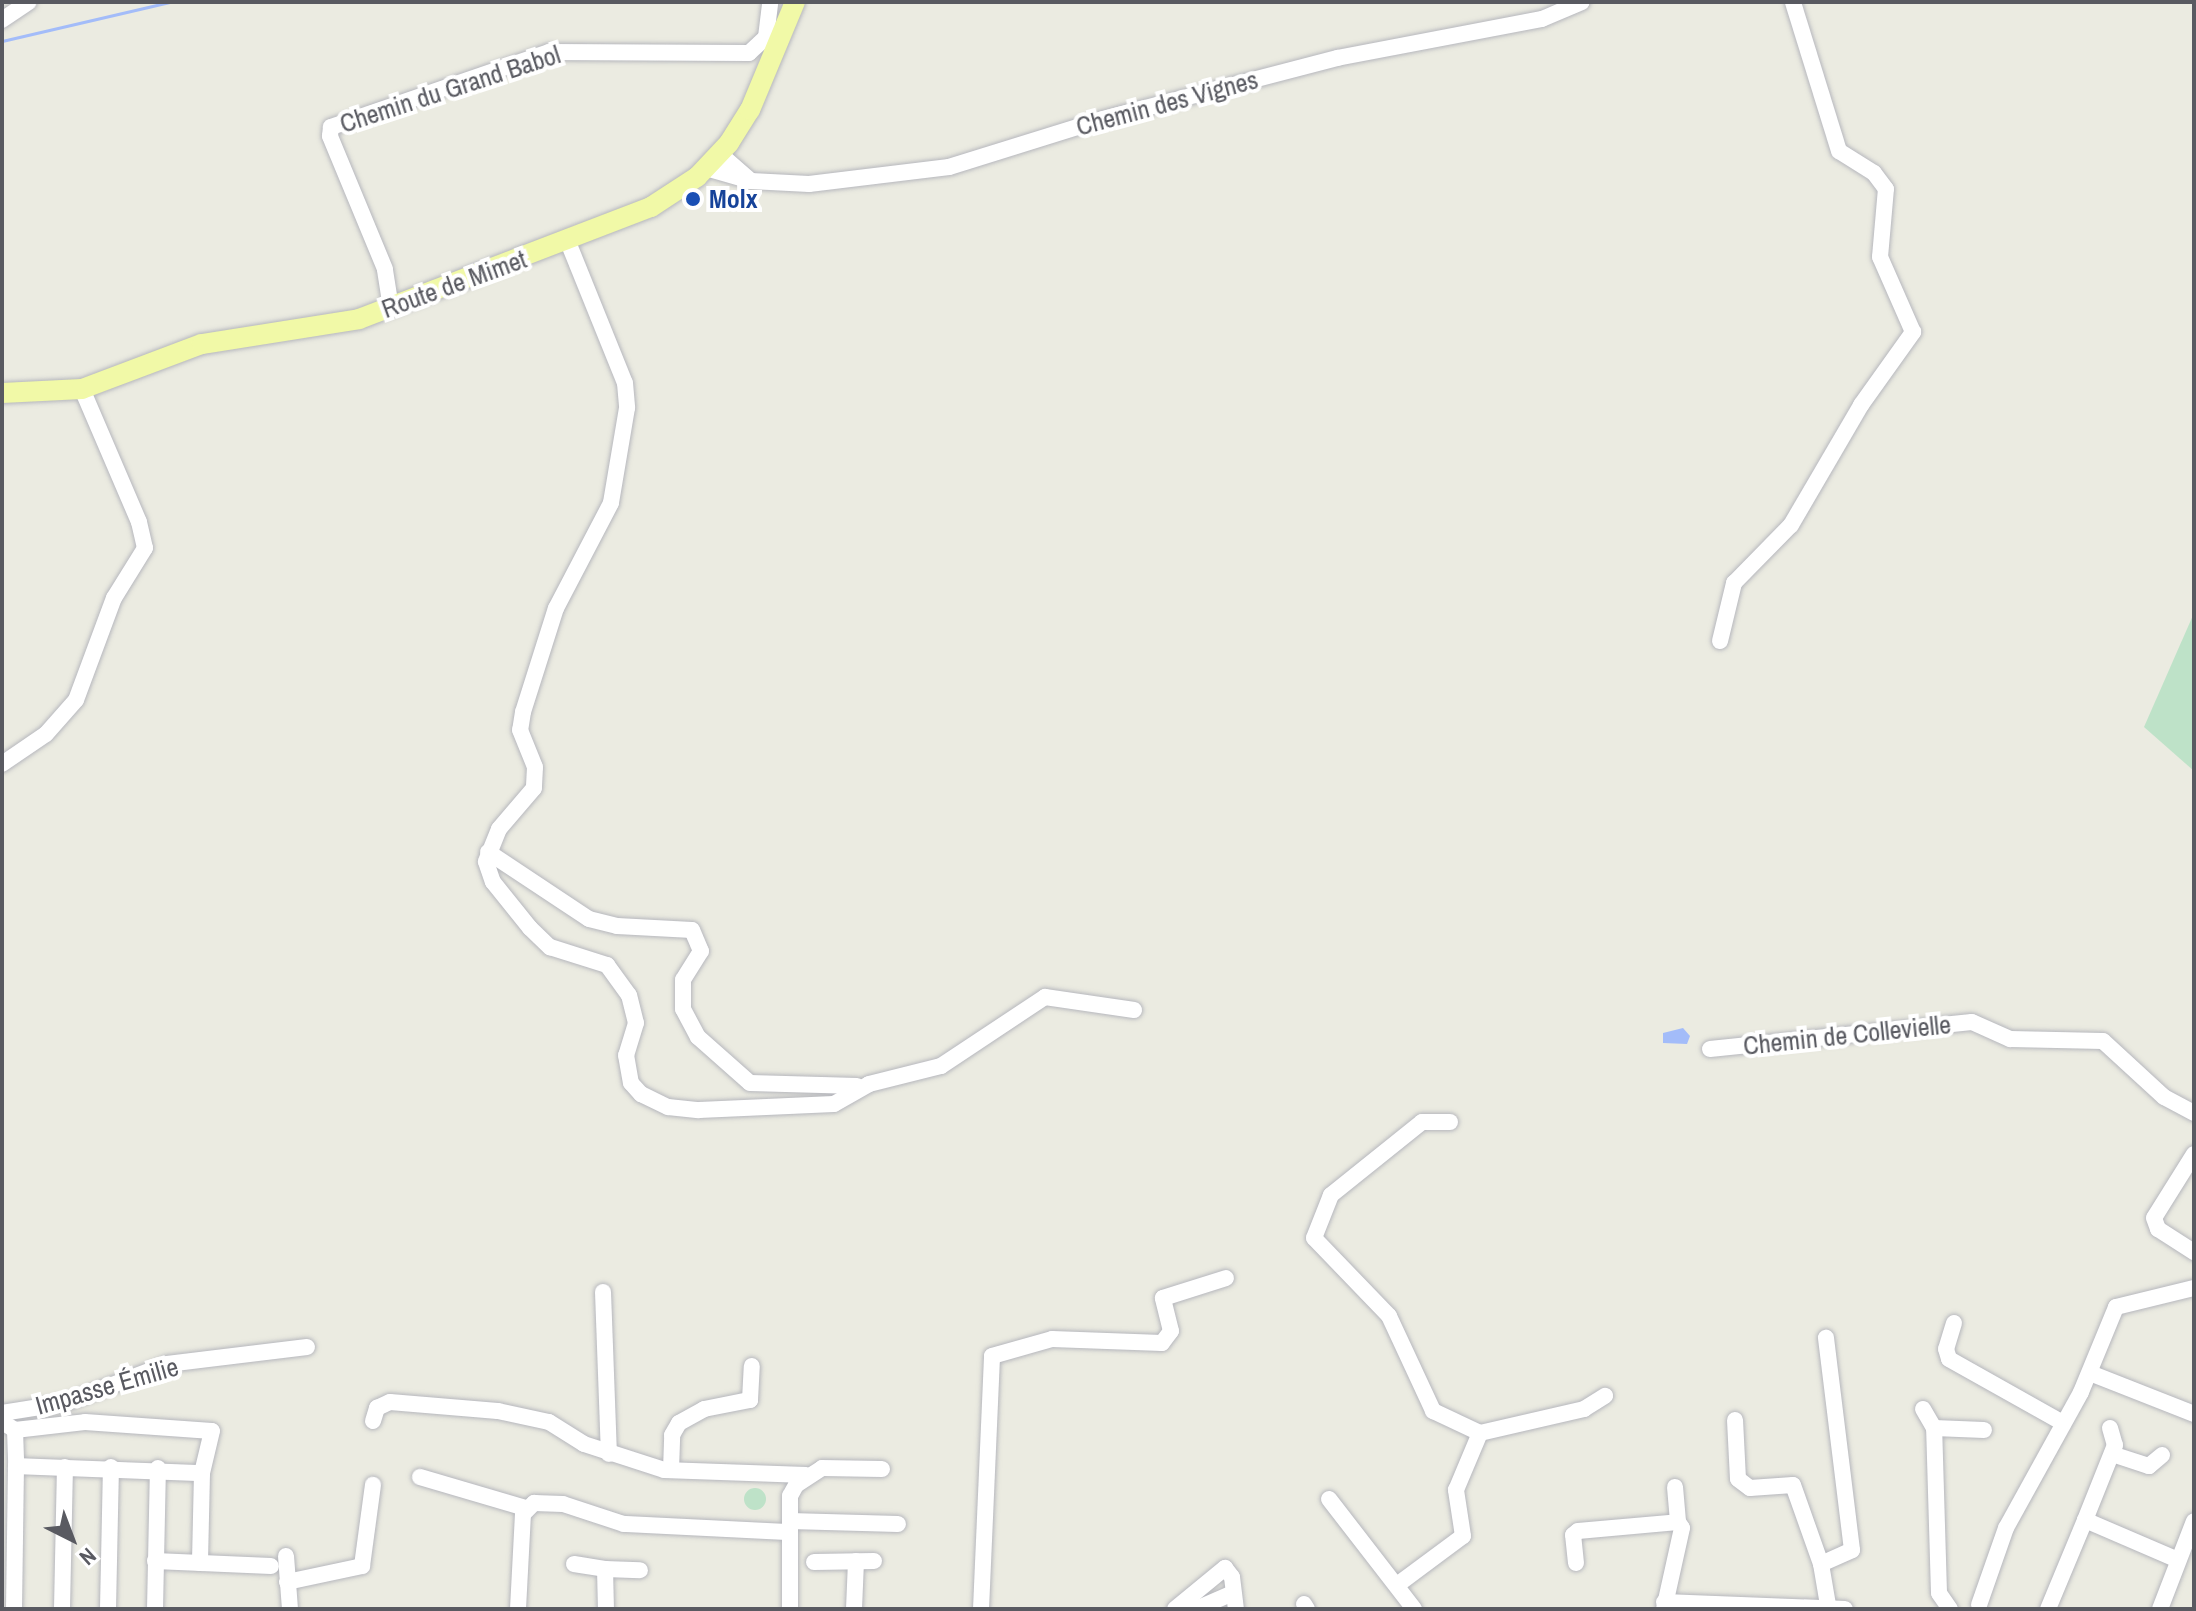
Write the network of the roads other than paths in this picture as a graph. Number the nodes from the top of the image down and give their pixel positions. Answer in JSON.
{"nodes":[{"id":1,"x":29,"y":2,"type":"edge"},
{"id":2,"x":770,"y":2,"type":"edge"},
{"id":3,"x":795,"y":2,"type":"edge"},
{"id":4,"x":1582,"y":2,"type":"edge"},
{"id":5,"x":1793,"y":2,"type":"edge"},
{"id":6,"x":2,"y":20,"type":"edge"},
{"id":7,"x":713,"y":161,"type":"junction"},
{"id":8,"x":568,"y":242,"type":"junction"},
{"id":9,"x":391,"y":308,"type":"junction"},
{"id":10,"x":82,"y":389,"type":"junction"},
{"id":11,"x":2,"y":393,"type":"edge"},
{"id":12,"x":1720,"y":641,"type":"dead end"},
{"id":13,"x":2,"y":764,"type":"edge"},
{"id":14,"x":488,"y":852,"type":"junction"},
{"id":15,"x":1134,"y":1010,"type":"dead end"},
{"id":16,"x":1710,"y":1049,"type":"dead end"},
{"id":17,"x":869,"y":1084,"type":"junction"},
{"id":18,"x":2194,"y":1113,"type":"edge"},
{"id":19,"x":1450,"y":1122,"type":"dead end"},
{"id":20,"x":2194,"y":1154,"type":"edge"},
{"id":21,"x":2194,"y":1252,"type":"edge"},
{"id":22,"x":1226,"y":1278,"type":"dead end"},
{"id":23,"x":2194,"y":1288,"type":"edge"},
{"id":24,"x":603,"y":1292,"type":"dead end"},
{"id":25,"x":1954,"y":1323,"type":"dead end"},
{"id":26,"x":1826,"y":1338,"type":"dead end"},
{"id":27,"x":307,"y":1347,"type":"dead end"},
{"id":28,"x":752,"y":1366,"type":"dead end"},
{"id":29,"x":2090,"y":1373,"type":"junction"},
{"id":30,"x":1605,"y":1396,"type":"dead end"},
{"id":31,"x":1923,"y":1409,"type":"dead end"},
{"id":32,"x":2,"y":1413,"type":"edge"},
{"id":33,"x":2194,"y":1414,"type":"edge"},
{"id":34,"x":1735,"y":1420,"type":"dead end"},
{"id":35,"x":373,"y":1421,"type":"dead end"},
{"id":36,"x":2063,"y":1423,"type":"junction"},
{"id":37,"x":9,"y":1426,"type":"edge"},
{"id":38,"x":1934,"y":1428,"type":"junction"},
{"id":39,"x":2110,"y":1428,"type":"dead end"},
{"id":40,"x":1984,"y":1430,"type":"dead end"},
{"id":41,"x":1480,"y":1433,"type":"junction"},
{"id":42,"x":609,"y":1454,"type":"junction"},
{"id":43,"x":2112,"y":1454,"type":"junction"},
{"id":44,"x":2162,"y":1455,"type":"dead end"},
{"id":45,"x":16,"y":1466,"type":"junction"},
{"id":46,"x":65,"y":1467,"type":"junction"},
{"id":47,"x":111,"y":1467,"type":"junction"},
{"id":48,"x":158,"y":1468,"type":"junction"},
{"id":49,"x":882,"y":1469,"type":"dead end"},
{"id":50,"x":671,"y":1470,"type":"junction"},
{"id":51,"x":202,"y":1473,"type":"junction"},
{"id":52,"x":806,"y":1475,"type":"junction"},
{"id":53,"x":420,"y":1477,"type":"dead end"},
{"id":54,"x":373,"y":1485,"type":"dead end"},
{"id":55,"x":1675,"y":1487,"type":"dead end"},
{"id":56,"x":1329,"y":1499,"type":"dead end"},
{"id":57,"x":525,"y":1508,"type":"junction"},
{"id":58,"x":2085,"y":1520,"type":"junction"},
{"id":59,"x":2194,"y":1521,"type":"edge"},
{"id":60,"x":898,"y":1524,"type":"dead end"},
{"id":61,"x":1680,"y":1525,"type":"junction"},
{"id":62,"x":790,"y":1526,"type":"junction"},
{"id":63,"x":286,"y":1556,"type":"dead end"},
{"id":64,"x":2178,"y":1560,"type":"junction"},
{"id":65,"x":155,"y":1561,"type":"junction"},
{"id":66,"x":856,"y":1561,"type":"junction"},
{"id":67,"x":874,"y":1561,"type":"dead end"},
{"id":68,"x":814,"y":1562,"type":"dead end"},
{"id":69,"x":200,"y":1563,"type":"junction"},
{"id":70,"x":1576,"y":1563,"type":"dead end"},
{"id":71,"x":574,"y":1564,"type":"dead end"},
{"id":72,"x":1821,"y":1564,"type":"junction"},
{"id":73,"x":271,"y":1566,"type":"dead end"},
{"id":74,"x":605,"y":1569,"type":"junction"},
{"id":75,"x":640,"y":1570,"type":"dead end"},
{"id":76,"x":287,"y":1582,"type":"junction"},
{"id":77,"x":1397,"y":1585,"type":"junction"},
{"id":78,"x":1235,"y":1601,"type":"edge"},
{"id":79,"x":1664,"y":1606,"type":"edge"},
{"id":80,"x":1747,"y":1606,"type":"edge"},
{"id":81,"x":1836,"y":1607,"type":"edge"},
{"id":82,"x":1979,"y":1608,"type":"edge"},
{"id":83,"x":14,"y":1609,"type":"edge"},
{"id":84,"x":62,"y":1609,"type":"edge"},
{"id":85,"x":108,"y":1609,"type":"edge"},
{"id":86,"x":155,"y":1609,"type":"edge"},
{"id":87,"x":290,"y":1609,"type":"edge"},
{"id":88,"x":518,"y":1609,"type":"edge"},
{"id":89,"x":606,"y":1609,"type":"edge"},
{"id":90,"x":790,"y":1609,"type":"edge"},
{"id":91,"x":854,"y":1609,"type":"edge"},
{"id":92,"x":981,"y":1609,"type":"edge"},
{"id":93,"x":1175,"y":1609,"type":"edge"},
{"id":94,"x":1196,"y":1609,"type":"edge"},
{"id":95,"x":1414,"y":1609,"type":"edge"},
{"id":96,"x":1950,"y":1609,"type":"edge"},
{"id":97,"x":2048,"y":1609,"type":"edge"},
{"id":98,"x":2160,"y":1609,"type":"edge"}],
"edges":[{"from":1,"to":6,"type":"street"},
{"from":2,"to":9,"type":"street","name":"Chemin du Grand Babol"},
{"from":3,"to":7,"type":"main road","name":"Route de Mimet"},
{"from":4,"to":7,"type":"street","name":"Chemin des Vignes"},
{"from":5,"to":12,"type":"street"},
{"from":7,"to":8,"type":"main road","name":"Route de Mimet"},
{"from":8,"to":9,"type":"main road","name":"Route de Mimet"},
{"from":8,"to":14,"type":"street"},
{"from":9,"to":10,"type":"main road","name":"Route de Mimet"},
{"from":10,"to":11,"type":"main road","name":"Route de Mimet"},
{"from":10,"to":13,"type":"street"},
{"from":14,"to":17,"type":"street"},
{"from":14,"to":17,"type":"street"},
{"from":15,"to":17,"type":"street"},
{"from":16,"to":18,"type":"street","name":"Chemin de Collevielle"},
{"from":19,"to":41,"type":"street"},
{"from":20,"to":21,"type":"street"},
{"from":22,"to":92,"type":"street"},
{"from":23,"to":29,"type":"street"},
{"from":24,"to":42,"type":"street"},
{"from":25,"to":36,"type":"street"},
{"from":26,"to":72,"type":"street"},
{"from":27,"to":32,"type":"street","name":"Impasse Émilie"},
{"from":28,"to":50,"type":"street"},
{"from":29,"to":33,"type":"street"},
{"from":29,"to":36,"type":"street"},
{"from":30,"to":41,"type":"street"},
{"from":31,"to":38,"type":"street"},
{"from":34,"to":72,"type":"street"},
{"from":35,"to":42,"type":"street"},
{"from":36,"to":82,"type":"street"},
{"from":37,"to":45,"type":"street"},
{"from":37,"to":51,"type":"street"},
{"from":38,"to":40,"type":"street"},
{"from":38,"to":96,"type":"street"},
{"from":39,"to":43,"type":"street"},
{"from":41,"to":77,"type":"street"},
{"from":42,"to":50,"type":"street"},
{"from":43,"to":44,"type":"street"},
{"from":43,"to":58,"type":"street"},
{"from":45,"to":46,"type":"street"},
{"from":45,"to":83,"type":"street"},
{"from":46,"to":47,"type":"street"},
{"from":46,"to":84,"type":"street"},
{"from":47,"to":48,"type":"street"},
{"from":47,"to":85,"type":"street"},
{"from":48,"to":51,"type":"street"},
{"from":48,"to":65,"type":"street"},
{"from":49,"to":52,"type":"street"},
{"from":50,"to":52,"type":"street"},
{"from":51,"to":69,"type":"street"},
{"from":52,"to":62,"type":"street"},
{"from":53,"to":57,"type":"street"},
{"from":54,"to":76,"type":"street"},
{"from":55,"to":61,"type":"street"},
{"from":56,"to":77,"type":"street"},
{"from":57,"to":62,"type":"street"},
{"from":57,"to":88,"type":"street"},
{"from":58,"to":64,"type":"street"},
{"from":58,"to":97,"type":"street"},
{"from":59,"to":64,"type":"street"},
{"from":60,"to":62,"type":"street"},
{"from":61,"to":70,"type":"street"},
{"from":61,"to":79,"type":"street"},
{"from":62,"to":90,"type":"street"},
{"from":63,"to":76,"type":"street"},
{"from":64,"to":98,"type":"street"},
{"from":65,"to":69,"type":"street"},
{"from":65,"to":86,"type":"street"},
{"from":66,"to":67,"type":"street"},
{"from":66,"to":68,"type":"street"},
{"from":66,"to":91,"type":"street"},
{"from":69,"to":73,"type":"street"},
{"from":71,"to":74,"type":"street"},
{"from":72,"to":81,"type":"street"},
{"from":74,"to":75,"type":"street"},
{"from":74,"to":89,"type":"street"},
{"from":76,"to":87,"type":"street"},
{"from":77,"to":95,"type":"street"},
{"from":78,"to":93,"type":"street"},
{"from":78,"to":94,"type":"street"},
{"from":79,"to":80,"type":"street"},
{"from":80,"to":81,"type":"street"}]}
